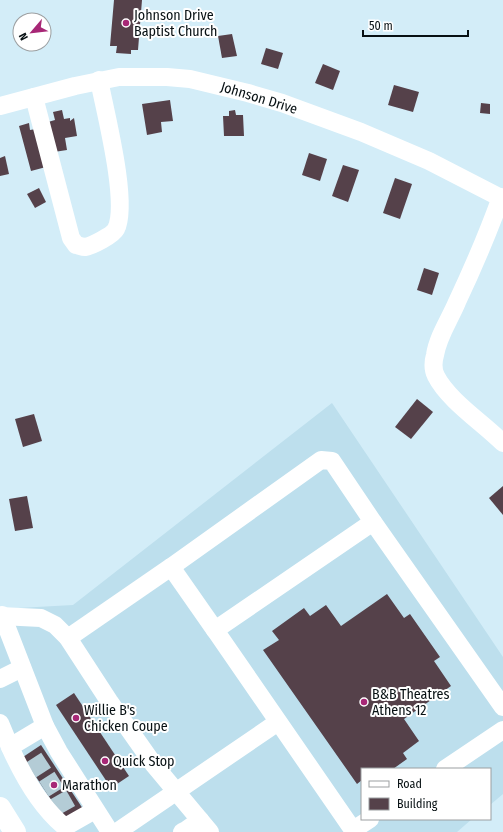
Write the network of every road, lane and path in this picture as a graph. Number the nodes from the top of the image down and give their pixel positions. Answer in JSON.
{"nodes":[{"id":1,"x":99,"y":80,"type":"junction"},
{"id":2,"x":34,"y":97,"type":"junction"},
{"id":3,"x":0,"y":106,"type":"edge"},
{"id":4,"x":502,"y":198,"type":"edge"},
{"id":5,"x":503,"y":443,"type":"edge"},
{"id":6,"x":373,"y":522,"type":"junction"},
{"id":7,"x":171,"y":567,"type":"junction"},
{"id":8,"x":1,"y":616,"type":"edge"},
{"id":9,"x":215,"y":630,"type":"junction"},
{"id":10,"x":68,"y":638,"type":"junction"},
{"id":11,"x":22,"y":668,"type":"junction"},
{"id":12,"x":0,"y":679,"type":"edge"},
{"id":13,"x":503,"y":706,"type":"edge"},
{"id":14,"x":0,"y":722,"type":"edge"},
{"id":15,"x":278,"y":722,"type":"junction"},
{"id":16,"x":45,"y":726,"type":"junction"},
{"id":17,"x":503,"y":730,"type":"edge"},
{"id":18,"x":10,"y":747,"type":"junction"},
{"id":19,"x":446,"y":768,"type":"edge"},
{"id":20,"x":176,"y":792,"type":"junction"},
{"id":21,"x":0,"y":808,"type":"edge"},
{"id":22,"x":95,"y":810,"type":"junction"},
{"id":23,"x":369,"y":820,"type":"edge"},
{"id":24,"x":205,"y":826,"type":"edge"},
{"id":25,"x":354,"y":831,"type":"edge"},
{"id":26,"x":15,"y":832,"type":"edge"},
{"id":27,"x":110,"y":832,"type":"edge"},
{"id":28,"x":117,"y":832,"type":"edge"},
{"id":29,"x":182,"y":832,"type":"edge"}],
"edges":[{"from":1,"to":2,"type":"street","name":"Johnson Drive"},
{"from":1,"to":2,"type":"street"},
{"from":1,"to":4,"type":"street","name":"Johnson Drive"},
{"from":2,"to":3,"type":"street","name":"Johnson Drive"},
{"from":4,"to":5,"type":"street"},
{"from":6,"to":7,"type":"street"},
{"from":6,"to":9,"type":"street"},
{"from":6,"to":13,"type":"street"},
{"from":7,"to":9,"type":"street"},
{"from":7,"to":10,"type":"street"},
{"from":8,"to":10,"type":"street"},
{"from":8,"to":11,"type":"street"},
{"from":9,"to":15,"type":"street"},
{"from":10,"to":20,"type":"street"},
{"from":11,"to":12,"type":"street"},
{"from":11,"to":16,"type":"street"},
{"from":14,"to":18,"type":"street"},
{"from":15,"to":20,"type":"street"},
{"from":15,"to":25,"type":"street"},
{"from":16,"to":18,"type":"street"},
{"from":16,"to":22,"type":"street"},
{"from":17,"to":19,"type":"street"},
{"from":18,"to":22,"type":"street"},
{"from":20,"to":24,"type":"street"},
{"from":20,"to":28,"type":"street"},
{"from":21,"to":26,"type":"highway"},
{"from":22,"to":27,"type":"street"},
{"from":23,"to":25,"type":"street"},
{"from":24,"to":29,"type":"street"}]}
